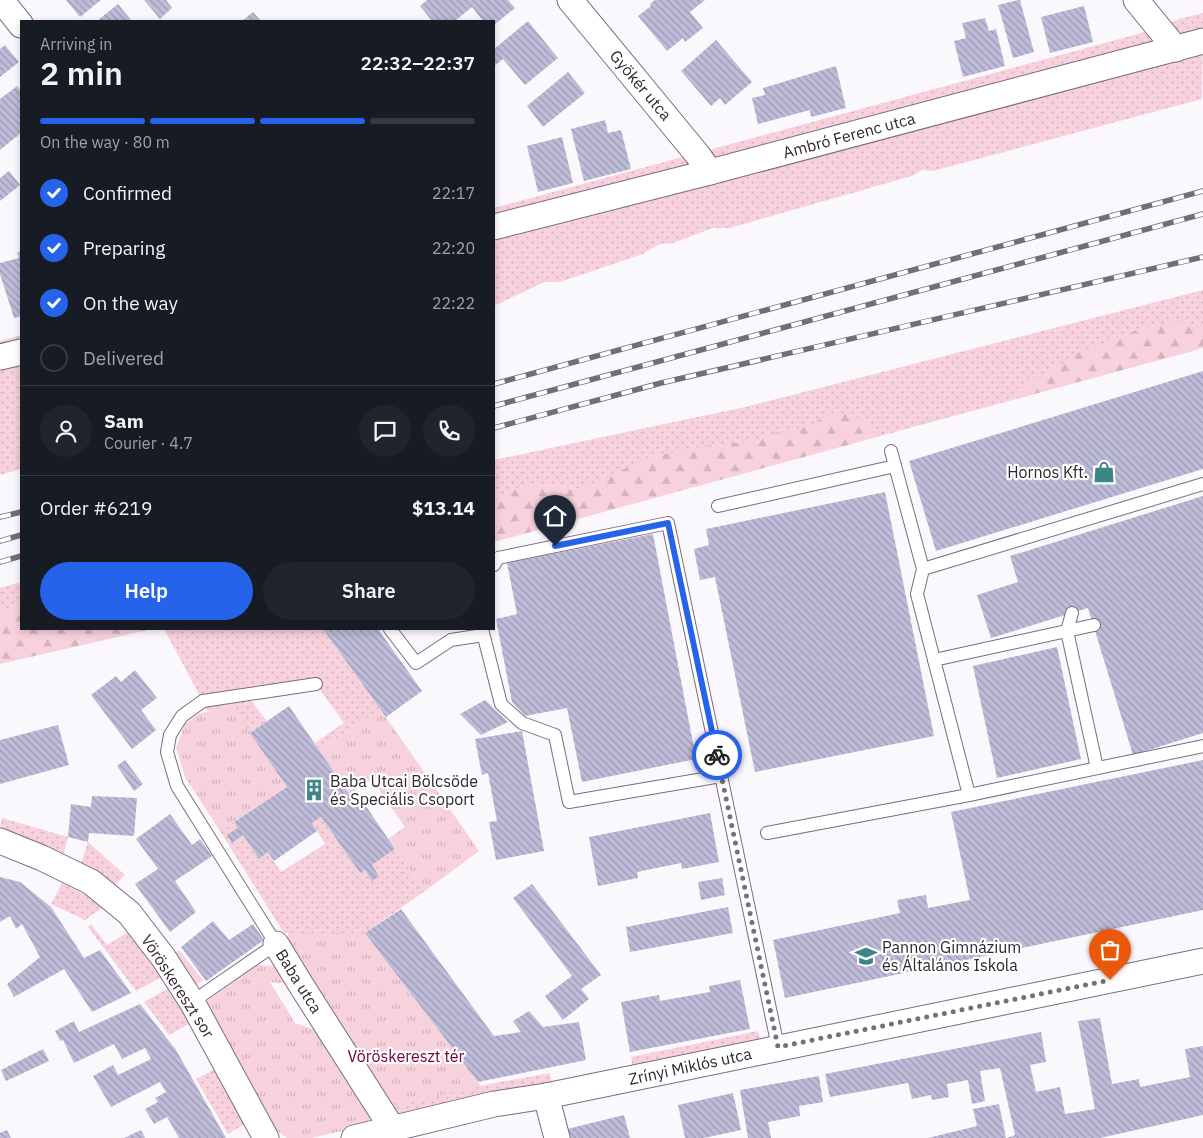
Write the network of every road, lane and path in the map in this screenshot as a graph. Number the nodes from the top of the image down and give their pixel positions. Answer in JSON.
{"nodes":[{"id":1,"x":1,"y":0,"type":"edge"},
{"id":2,"x":570,"y":0,"type":"edge"},
{"id":3,"x":1136,"y":0,"type":"edge"},
{"id":4,"x":20,"y":24,"type":"edge"},
{"id":5,"x":1203,"y":41,"type":"edge"},
{"id":6,"x":1176,"y":48,"type":"junction"},
{"id":7,"x":710,"y":172,"type":"junction"},
{"id":8,"x":495,"y":227,"type":"edge"},
{"id":9,"x":20,"y":352,"type":"edge"},
{"id":10,"x":0,"y":358,"type":"edge"},
{"id":11,"x":891,"y":451,"type":"dead end"},
{"id":12,"x":895,"y":466,"type":"junction"},
{"id":13,"x":1203,"y":484,"type":"edge"},
{"id":14,"x":718,"y":506,"type":"dead end"},
{"id":15,"x":495,"y":563,"type":"edge"},
{"id":16,"x":923,"y":569,"type":"junction"},
{"id":17,"x":1072,"y":613,"type":"dead end"},
{"id":18,"x":1094,"y":625,"type":"dead end"},
{"id":19,"x":391,"y":630,"type":"edge"},
{"id":20,"x":1067,"y":631,"type":"junction"},
{"id":21,"x":482,"y":632,"type":"edge"},
{"id":22,"x":934,"y":660,"type":"junction"},
{"id":23,"x":316,"y":684,"type":"dead end"},
{"id":24,"x":1203,"y":746,"type":"edge"},
{"id":25,"x":1097,"y":768,"type":"junction"},
{"id":26,"x":721,"y":776,"type":"junction"},
{"id":27,"x":969,"y":795,"type":"junction"},
{"id":28,"x":767,"y":833,"type":"dead end"},
{"id":29,"x":0,"y":841,"type":"edge"},
{"id":30,"x":276,"y":944,"type":"junction"},
{"id":31,"x":1203,"y":961,"type":"edge"},
{"id":32,"x":192,"y":1002,"type":"junction"},
{"id":33,"x":778,"y":1047,"type":"junction"},
{"id":34,"x":546,"y":1096,"type":"junction"},
{"id":35,"x":392,"y":1128,"type":"junction"},
{"id":36,"x":266,"y":1138,"type":"edge"},
{"id":37,"x":354,"y":1138,"type":"edge"},
{"id":38,"x":557,"y":1138,"type":"edge"}],
"edges":[{"from":1,"to":4,"type":"street"},
{"from":2,"to":7,"type":"street","name":"Gyökér utca"},
{"from":3,"to":6,"type":"street"},
{"from":5,"to":6,"type":"street","name":"Ambró Ferenc utca"},
{"from":6,"to":7,"type":"street","name":"Ambró Ferenc utca"},
{"from":7,"to":8,"type":"street","name":"Ambró Ferenc utca"},
{"from":9,"to":10,"type":"street"},
{"from":11,"to":12,"type":"lane"},
{"from":12,"to":14,"type":"lane"},
{"from":12,"to":16,"type":"lane"},
{"from":13,"to":16,"type":"lane"},
{"from":15,"to":26,"type":"lane"},
{"from":16,"to":22,"type":"lane"},
{"from":17,"to":20,"type":"lane"},
{"from":18,"to":20,"type":"lane"},
{"from":19,"to":21,"type":"lane"},
{"from":20,"to":22,"type":"lane"},
{"from":20,"to":25,"type":"lane"},
{"from":21,"to":26,"type":"lane"},
{"from":22,"to":27,"type":"lane"},
{"from":23,"to":30,"type":"lane","name":"Baba utca"},
{"from":24,"to":25,"type":"lane"},
{"from":25,"to":27,"type":"lane"},
{"from":26,"to":33,"type":"lane"},
{"from":27,"to":28,"type":"lane"},
{"from":29,"to":32,"type":"street","name":"Vöröskereszt sor"},
{"from":30,"to":32,"type":"lane"},
{"from":30,"to":35,"type":"street","name":"Baba utca"},
{"from":31,"to":33,"type":"street","name":"Zrínyi Miklós utca"},
{"from":32,"to":36,"type":"street","name":"Vöröskereszt sor"},
{"from":33,"to":34,"type":"street","name":"Zrínyi Miklós utca"},
{"from":34,"to":35,"type":"street","name":"Zrínyi Miklós utca"},
{"from":34,"to":38,"type":"street"},
{"from":35,"to":37,"type":"street","name":"Zrínyi Miklós utca"}]}
